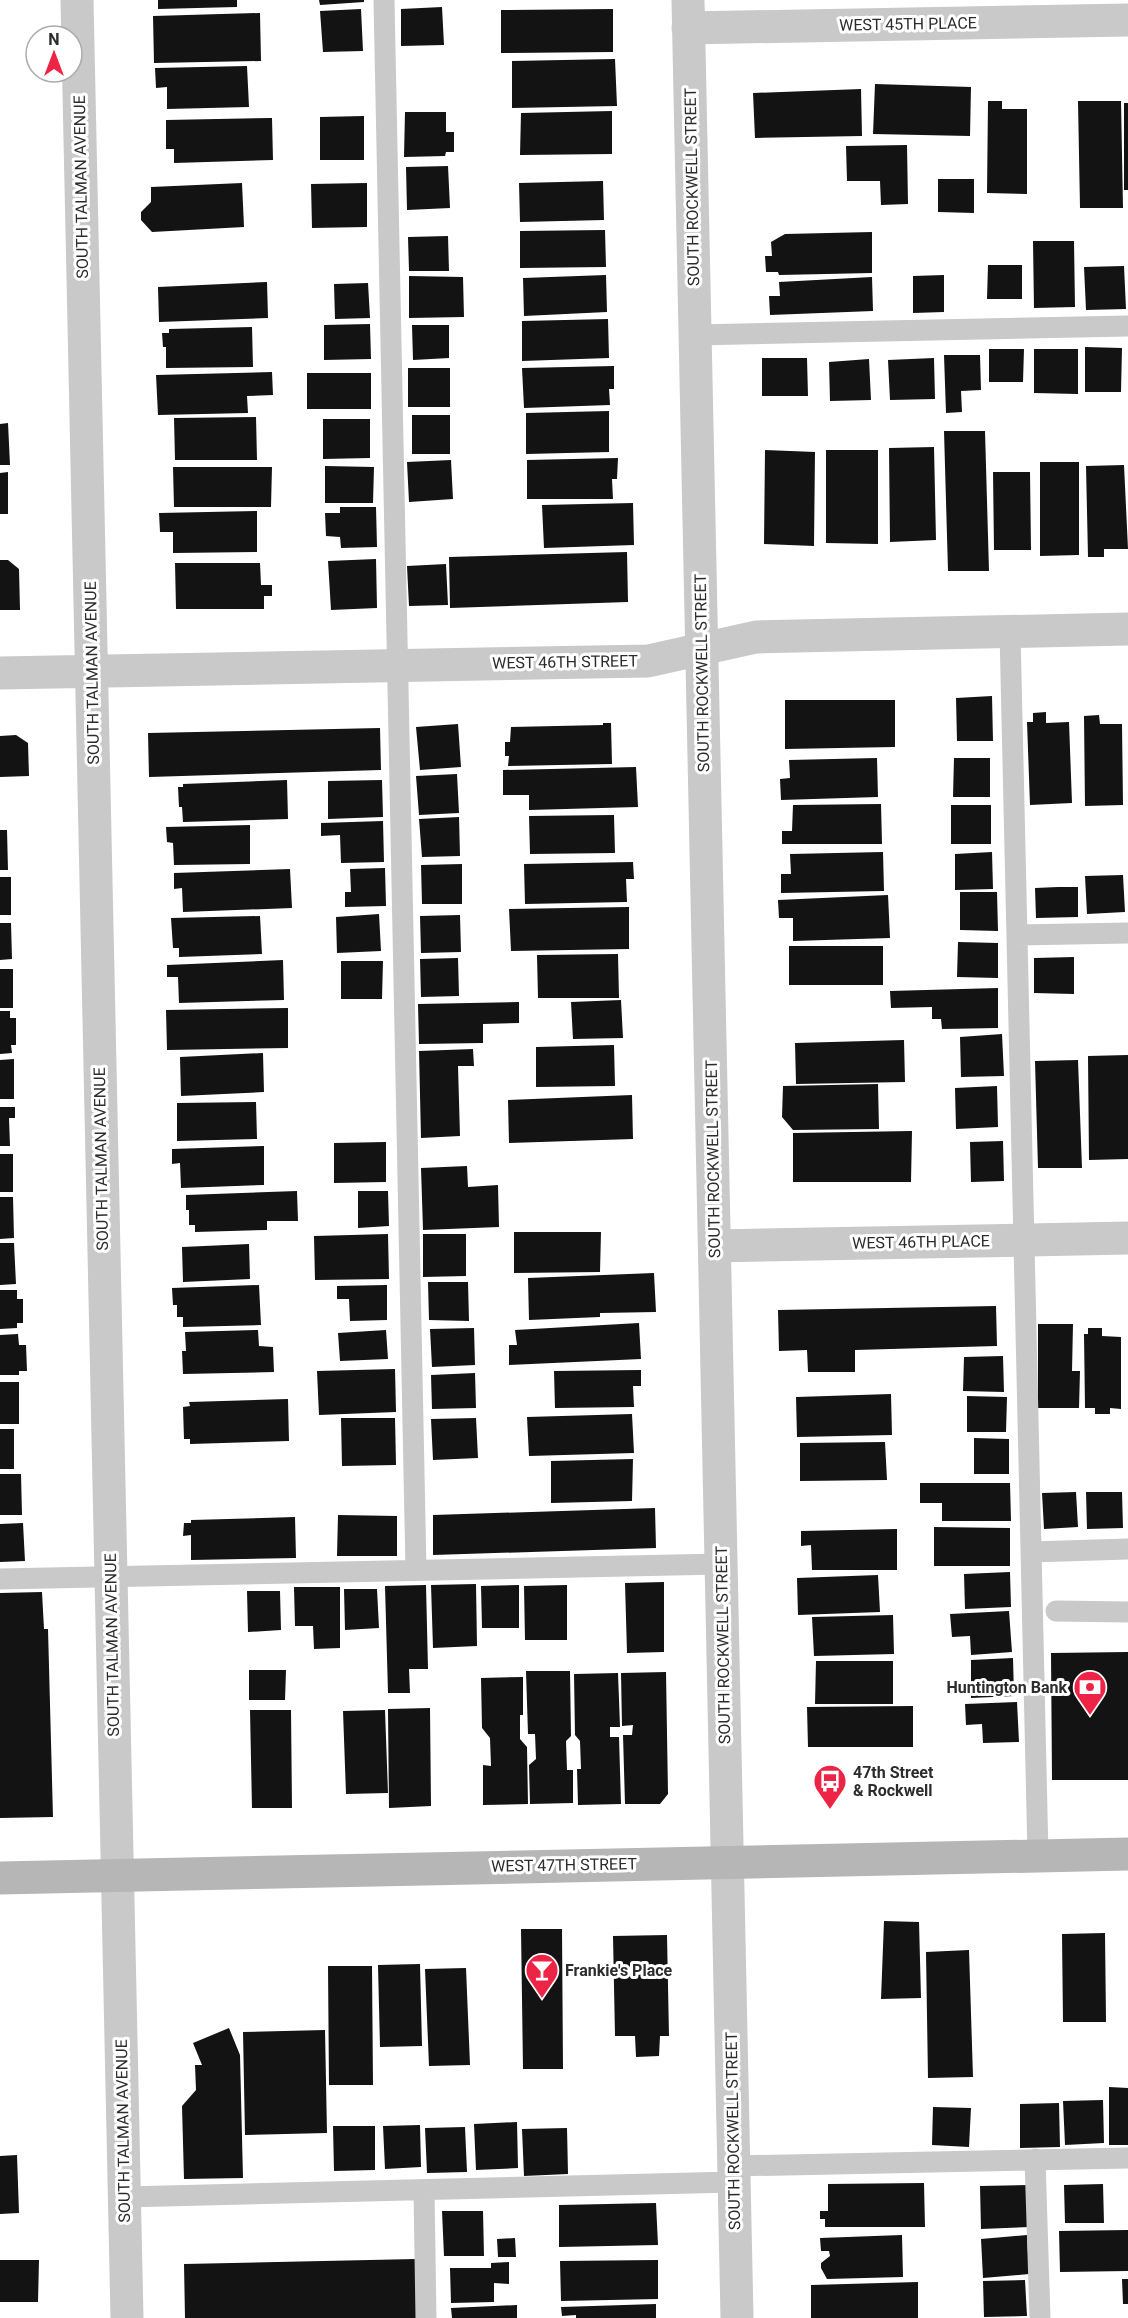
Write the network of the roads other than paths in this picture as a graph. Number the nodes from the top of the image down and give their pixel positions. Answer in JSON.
{"nodes":[{"id":1,"x":77,"y":0,"type":"edge"},
{"id":2,"x":384,"y":0,"type":"edge"},
{"id":3,"x":1000,"y":11,"type":"edge"},
{"id":4,"x":688,"y":14,"type":"edge"},
{"id":5,"x":1128,"y":20,"type":"edge"},
{"id":6,"x":1128,"y":326,"type":"edge"},
{"id":7,"x":695,"y":335,"type":"junction"},
{"id":8,"x":1128,"y":629,"type":"edge"},
{"id":9,"x":1010,"y":631,"type":"junction"},
{"id":10,"x":702,"y":648,"type":"junction"},
{"id":11,"x":399,"y":665,"type":"junction"},
{"id":12,"x":92,"y":672,"type":"junction"},
{"id":13,"x":0,"y":673,"type":"edge"},
{"id":14,"x":1128,"y":933,"type":"edge"},
{"id":15,"x":1017,"y":935,"type":"junction"},
{"id":16,"x":1128,"y":1238,"type":"edge"},
{"id":17,"x":1024,"y":1240,"type":"junction"},
{"id":18,"x":715,"y":1246,"type":"junction"},
{"id":19,"x":1128,"y":1549,"type":"edge"},
{"id":20,"x":1031,"y":1552,"type":"junction"},
{"id":21,"x":721,"y":1564,"type":"junction"},
{"id":22,"x":416,"y":1570,"type":"junction"},
{"id":23,"x":110,"y":1576,"type":"junction"},
{"id":24,"x":0,"y":1579,"type":"edge"},
{"id":25,"x":1056,"y":1611,"type":"dead end"},
{"id":26,"x":1128,"y":1612,"type":"edge"},
{"id":27,"x":1128,"y":1854,"type":"edge"},
{"id":28,"x":1038,"y":1856,"type":"junction"},
{"id":29,"x":728,"y":1862,"type":"junction"},
{"id":30,"x":117,"y":1875,"type":"junction"},
{"id":31,"x":0,"y":1878,"type":"edge"},
{"id":32,"x":1128,"y":2157,"type":"edge"},
{"id":33,"x":1035,"y":2159,"type":"junction"},
{"id":34,"x":734,"y":2174,"type":"junction"},
{"id":35,"x":424,"y":2190,"type":"junction"},
{"id":36,"x":124,"y":2197,"type":"junction"},
{"id":37,"x":127,"y":2318,"type":"edge"},
{"id":38,"x":426,"y":2318,"type":"edge"},
{"id":39,"x":737,"y":2318,"type":"edge"},
{"id":40,"x":1040,"y":2318,"type":"edge"}],
"edges":[{"from":1,"to":12,"type":"street","name":"SOUTH TALMAN AVENUE"},
{"from":2,"to":11,"type":"lane"},
{"from":3,"to":4,"type":"street","name":"WEST 45TH PLACE"},
{"from":3,"to":5,"type":"street","name":"WEST 45TH PLACE"},
{"from":4,"to":7,"type":"street","name":"SOUTH ROCKWELL STREET"},
{"from":6,"to":7,"type":"lane"},
{"from":7,"to":10,"type":"street","name":"SOUTH ROCKWELL STREET"},
{"from":8,"to":9,"type":"street","name":"WEST 46TH STREET"},
{"from":9,"to":10,"type":"street","name":"WEST 46TH STREET"},
{"from":9,"to":15,"type":"lane"},
{"from":10,"to":11,"type":"street","name":"WEST 46TH STREET"},
{"from":10,"to":18,"type":"street","name":"SOUTH ROCKWELL STREET"},
{"from":11,"to":12,"type":"street","name":"WEST 46TH STREET"},
{"from":11,"to":22,"type":"lane"},
{"from":12,"to":13,"type":"street","name":"WEST 46TH STREET"},
{"from":12,"to":23,"type":"street","name":"SOUTH TALMAN AVENUE"},
{"from":14,"to":15,"type":"lane"},
{"from":15,"to":17,"type":"lane"},
{"from":16,"to":17,"type":"street","name":"WEST 46TH PLACE"},
{"from":17,"to":18,"type":"street","name":"WEST 46TH PLACE"},
{"from":17,"to":20,"type":"lane"},
{"from":18,"to":21,"type":"street","name":"SOUTH ROCKWELL STREET"},
{"from":19,"to":20,"type":"lane"},
{"from":20,"to":28,"type":"lane"},
{"from":21,"to":22,"type":"lane"},
{"from":21,"to":29,"type":"street","name":"SOUTH ROCKWELL STREET"},
{"from":22,"to":23,"type":"lane"},
{"from":23,"to":24,"type":"lane"},
{"from":23,"to":30,"type":"street","name":"SOUTH TALMAN AVENUE"},
{"from":25,"to":26,"type":"lane"},
{"from":27,"to":28,"type":"main road","name":"WEST 47TH STREET"},
{"from":28,"to":29,"type":"main road","name":"WEST 47TH STREET"},
{"from":29,"to":30,"type":"main road","name":"WEST 47TH STREET"},
{"from":29,"to":34,"type":"street","name":"SOUTH ROCKWELL STREET"},
{"from":30,"to":31,"type":"main road","name":"WEST 47TH STREET"},
{"from":30,"to":36,"type":"street","name":"SOUTH TALMAN AVENUE"},
{"from":32,"to":33,"type":"lane"},
{"from":33,"to":34,"type":"lane"},
{"from":33,"to":40,"type":"lane"},
{"from":34,"to":35,"type":"lane"},
{"from":34,"to":39,"type":"street","name":"SOUTH ROCKWELL STREET"},
{"from":35,"to":36,"type":"lane"},
{"from":35,"to":38,"type":"lane"},
{"from":36,"to":37,"type":"street","name":"SOUTH TALMAN AVENUE"}]}
